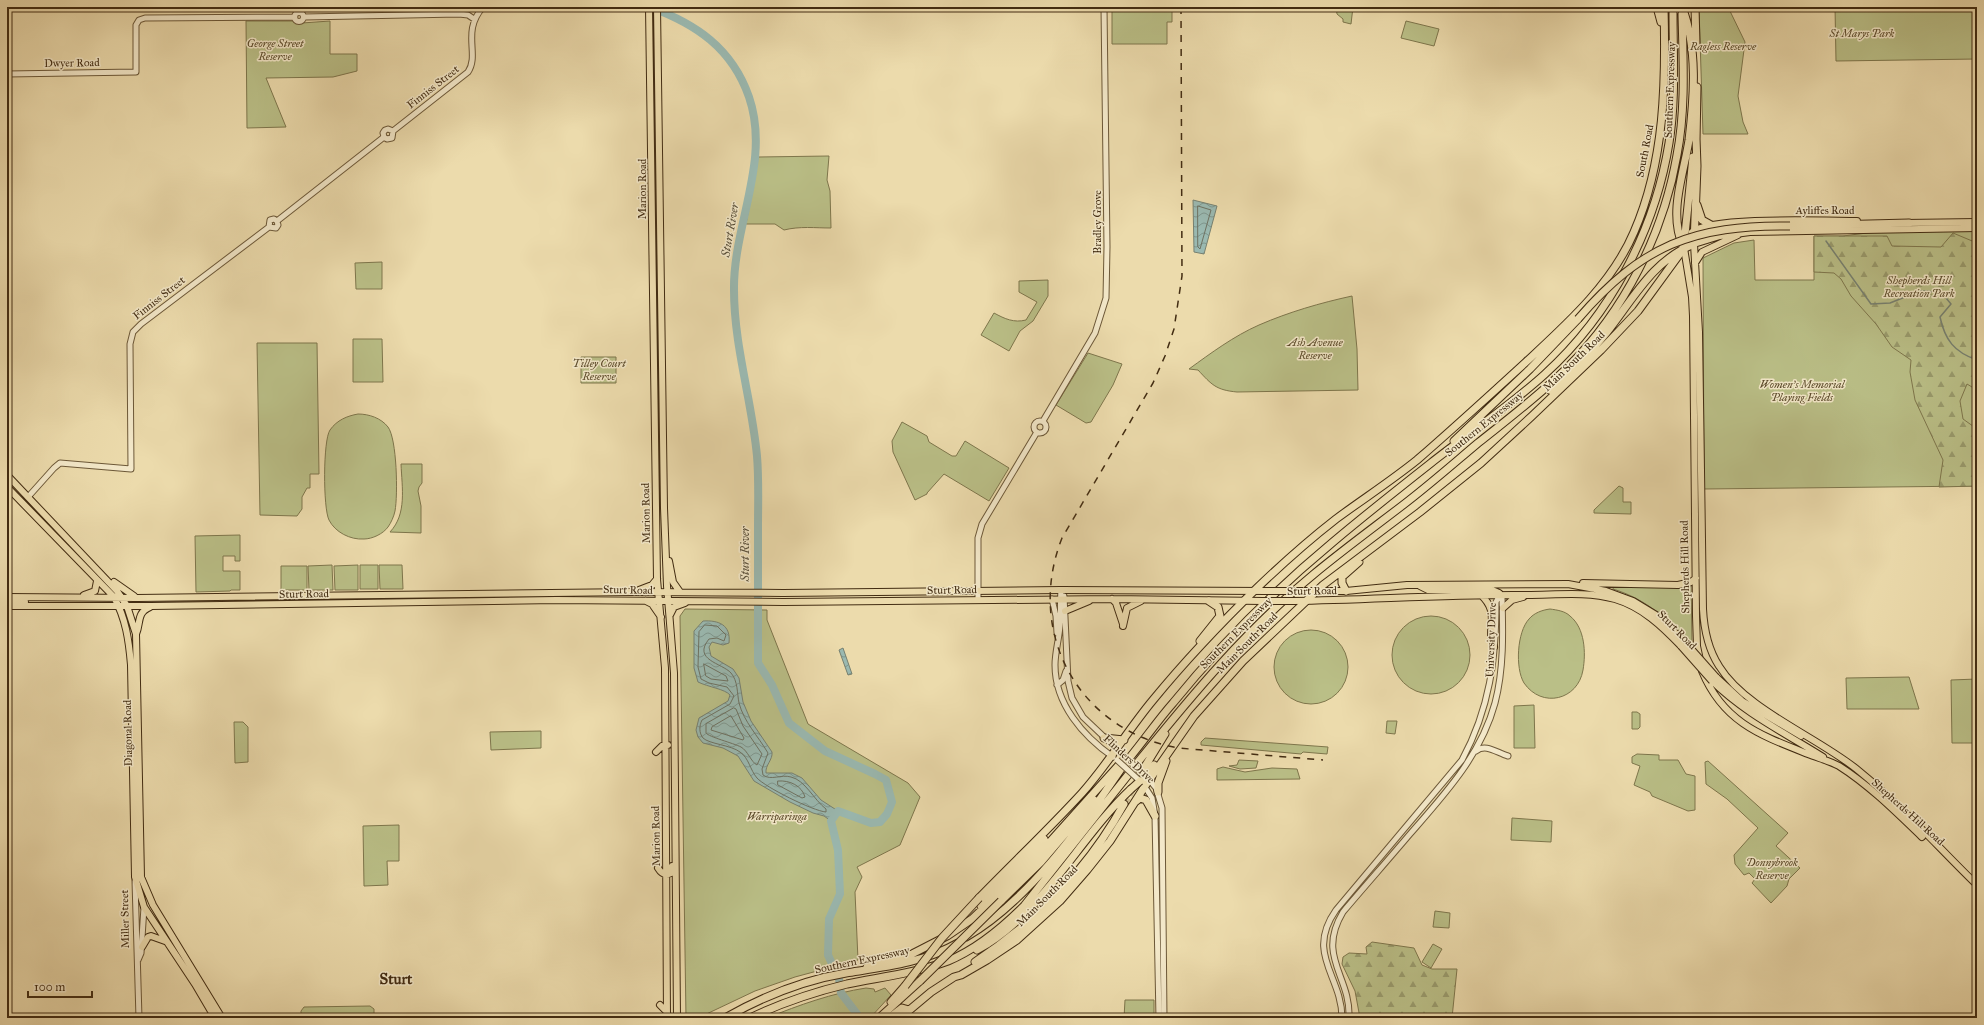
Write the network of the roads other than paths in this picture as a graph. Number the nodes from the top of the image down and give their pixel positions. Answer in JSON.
{"nodes":[{"id":1,"x":483,"y":7,"type":"edge"},
{"id":2,"x":657,"y":7,"type":"edge"},
{"id":3,"x":1104,"y":7,"type":"edge"},
{"id":4,"x":1657,"y":7,"type":"edge"},
{"id":5,"x":1664,"y":7,"type":"edge"},
{"id":6,"x":1695,"y":7,"type":"edge"},
{"id":7,"x":649,"y":10,"type":"edge"},
{"id":8,"x":1682,"y":10,"type":"edge"},
{"id":9,"x":1673,"y":13,"type":"dead end"},
{"id":10,"x":474,"y":19,"type":"junction"},
{"id":11,"x":1665,"y":29,"type":"junction"},
{"id":12,"x":7,"y":74,"type":"edge"},
{"id":13,"x":1661,"y":130,"type":"junction"},
{"id":14,"x":1696,"y":138,"type":"junction"},
{"id":15,"x":1695,"y":197,"type":"junction"},
{"id":16,"x":1977,"y":222,"type":"edge"},
{"id":17,"x":1909,"y":223,"type":"junction"},
{"id":18,"x":1711,"y":225,"type":"junction"},
{"id":19,"x":1977,"y":228,"type":"edge"},
{"id":20,"x":1693,"y":231,"type":"junction"},
{"id":21,"x":1743,"y":233,"type":"junction"},
{"id":22,"x":1683,"y":248,"type":"junction"},
{"id":23,"x":1694,"y":248,"type":"junction"},
{"id":24,"x":1695,"y":263,"type":"junction"},
{"id":25,"x":1628,"y":265,"type":"junction"},
{"id":26,"x":1530,"y":369,"type":"junction"},
{"id":27,"x":1043,"y":421,"type":"junction"},
{"id":28,"x":1037,"y":432,"type":"junction"},
{"id":29,"x":662,"y":441,"type":"junction"},
{"id":30,"x":656,"y":456,"type":"junction"},
{"id":31,"x":1416,"y":460,"type":"junction"},
{"id":32,"x":1432,"y":463,"type":"junction"},
{"id":33,"x":1444,"y":471,"type":"junction"},
{"id":34,"x":7,"y":475,"type":"edge"},
{"id":35,"x":7,"y":487,"type":"edge"},
{"id":36,"x":28,"y":497,"type":"junction"},
{"id":37,"x":46,"y":527,"type":"junction"},
{"id":38,"x":665,"y":542,"type":"junction"},
{"id":39,"x":1366,"y":550,"type":"junction"},
{"id":40,"x":97,"y":568,"type":"junction"},
{"id":41,"x":1696,"y":578,"type":"junction"},
{"id":42,"x":657,"y":579,"type":"junction"},
{"id":43,"x":97,"y":581,"type":"junction"},
{"id":44,"x":1568,"y":584,"type":"junction"},
{"id":45,"x":1419,"y":585,"type":"junction"},
{"id":46,"x":1517,"y":585,"type":"junction"},
{"id":47,"x":978,"y":590,"type":"junction"},
{"id":48,"x":1061,"y":590,"type":"junction"},
{"id":49,"x":1316,"y":591,"type":"junction"},
{"id":50,"x":1346,"y":591,"type":"junction"},
{"id":51,"x":636,"y":592,"type":"junction"},
{"id":52,"x":658,"y":592,"type":"junction"},
{"id":53,"x":668,"y":592,"type":"junction"},
{"id":54,"x":680,"y":592,"type":"junction"},
{"id":55,"x":1253,"y":592,"type":"junction"},
{"id":56,"x":1480,"y":594,"type":"junction"},
{"id":57,"x":1500,"y":594,"type":"junction"},
{"id":58,"x":1532,"y":595,"type":"junction"},
{"id":59,"x":556,"y":596,"type":"junction"},
{"id":60,"x":7,"y":597,"type":"edge"},
{"id":61,"x":79,"y":597,"type":"junction"},
{"id":62,"x":114,"y":597,"type":"junction"},
{"id":63,"x":122,"y":598,"type":"junction"},
{"id":64,"x":137,"y":598,"type":"junction"},
{"id":65,"x":978,"y":599,"type":"junction"},
{"id":66,"x":1052,"y":599,"type":"junction"},
{"id":67,"x":1062,"y":599,"type":"junction"},
{"id":68,"x":1094,"y":599,"type":"junction"},
{"id":69,"x":1112,"y":599,"type":"junction"},
{"id":70,"x":1147,"y":599,"type":"junction"},
{"id":71,"x":643,"y":600,"type":"junction"},
{"id":72,"x":659,"y":600,"type":"junction"},
{"id":73,"x":668,"y":600,"type":"junction"},
{"id":74,"x":1209,"y":601,"type":"junction"},
{"id":75,"x":1244,"y":601,"type":"junction"},
{"id":76,"x":1306,"y":601,"type":"junction"},
{"id":77,"x":7,"y":602,"type":"edge"},
{"id":78,"x":722,"y":602,"type":"junction"},
{"id":79,"x":7,"y":606,"type":"edge"},
{"id":80,"x":38,"y":606,"type":"junction"},
{"id":81,"x":118,"y":606,"type":"junction"},
{"id":82,"x":127,"y":606,"type":"junction"},
{"id":83,"x":151,"y":606,"type":"junction"},
{"id":84,"x":1502,"y":608,"type":"junction"},
{"id":85,"x":1065,"y":611,"type":"junction"},
{"id":86,"x":661,"y":617,"type":"junction"},
{"id":87,"x":670,"y":617,"type":"junction"},
{"id":88,"x":136,"y":634,"type":"junction"},
{"id":89,"x":1057,"y":644,"type":"junction"},
{"id":90,"x":1683,"y":644,"type":"junction"},
{"id":91,"x":1494,"y":648,"type":"junction"},
{"id":92,"x":1194,"y":654,"type":"junction"},
{"id":93,"x":1067,"y":664,"type":"junction"},
{"id":94,"x":1714,"y":679,"type":"junction"},
{"id":95,"x":1057,"y":685,"type":"junction"},
{"id":96,"x":1069,"y":686,"type":"junction"},
{"id":97,"x":1077,"y":708,"type":"junction"},
{"id":98,"x":1181,"y":708,"type":"junction"},
{"id":99,"x":1070,"y":715,"type":"junction"},
{"id":100,"x":1181,"y":733,"type":"junction"},
{"id":101,"x":1104,"y":738,"type":"junction"},
{"id":102,"x":1124,"y":740,"type":"junction"},
{"id":103,"x":666,"y":745,"type":"junction"},
{"id":104,"x":1829,"y":750,"type":"junction"},
{"id":105,"x":656,"y":752,"type":"dead end"},
{"id":106,"x":675,"y":752,"type":"junction"},
{"id":107,"x":1474,"y":752,"type":"junction"},
{"id":108,"x":1125,"y":754,"type":"junction"},
{"id":109,"x":1508,"y":756,"type":"dead end"},
{"id":110,"x":1138,"y":762,"type":"tunnel mouth"},
{"id":111,"x":1117,"y":763,"type":"junction"},
{"id":112,"x":1838,"y":766,"type":"junction"},
{"id":113,"x":1128,"y":775,"type":"dead end"},
{"id":114,"x":1143,"y":782,"type":"junction"},
{"id":115,"x":1158,"y":792,"type":"junction"},
{"id":116,"x":1082,"y":793,"type":"junction"},
{"id":117,"x":675,"y":796,"type":"junction"},
{"id":118,"x":1122,"y":802,"type":"junction"},
{"id":119,"x":1134,"y":802,"type":"junction"},
{"id":120,"x":665,"y":805,"type":"junction"},
{"id":121,"x":1159,"y":816,"type":"junction"},
{"id":122,"x":676,"y":859,"type":"junction"},
{"id":123,"x":658,"y":868,"type":"dead end"},
{"id":124,"x":666,"y":875,"type":"junction"},
{"id":125,"x":135,"y":878,"type":"junction"},
{"id":126,"x":1977,"y":885,"type":"edge"},
{"id":127,"x":144,"y":886,"type":"junction"},
{"id":128,"x":1977,"y":890,"type":"edge"},
{"id":129,"x":667,"y":905,"type":"junction"},
{"id":130,"x":144,"y":907,"type":"junction"},
{"id":131,"x":676,"y":911,"type":"junction"},
{"id":132,"x":168,"y":943,"type":"junction"},
{"id":133,"x":142,"y":947,"type":"junction"},
{"id":134,"x":177,"y":951,"type":"junction"},
{"id":135,"x":138,"y":960,"type":"junction"},
{"id":136,"x":891,"y":960,"type":"junction"},
{"id":137,"x":948,"y":960,"type":"junction"},
{"id":138,"x":846,"y":973,"type":"junction"},
{"id":139,"x":954,"y":977,"type":"junction"},
{"id":140,"x":677,"y":1003,"type":"junction"},
{"id":141,"x":660,"y":1005,"type":"dead end"},
{"id":142,"x":909,"y":1010,"type":"junction"},
{"id":143,"x":667,"y":1015,"type":"edge"},
{"id":144,"x":139,"y":1018,"type":"edge"},
{"id":145,"x":215,"y":1018,"type":"edge"},
{"id":146,"x":222,"y":1018,"type":"edge"},
{"id":147,"x":677,"y":1018,"type":"edge"},
{"id":148,"x":725,"y":1018,"type":"edge"},
{"id":149,"x":750,"y":1018,"type":"edge"},
{"id":150,"x":879,"y":1018,"type":"edge"},
{"id":151,"x":889,"y":1018,"type":"edge"},
{"id":152,"x":900,"y":1018,"type":"edge"},
{"id":153,"x":1159,"y":1018,"type":"edge"},
{"id":154,"x":1164,"y":1018,"type":"edge"},
{"id":155,"x":1342,"y":1018,"type":"edge"},
{"id":156,"x":1349,"y":1018,"type":"edge"}],
"edges":[{"from":1,"to":10,"type":"street","name":"Finniss Street"},
{"from":2,"to":29,"type":"main road","name":"Marion Road"},
{"from":3,"to":27,"type":"street","name":"Bradley Grove"},
{"from":4,"to":11,"type":"highway"},
{"from":5,"to":11,"type":"highway","name":"South Road"},
{"from":6,"to":14,"type":"highway"},
{"from":7,"to":30,"type":"main road","name":"Marion Road"},
{"from":8,"to":22,"type":"highway"},
{"from":8,"to":33,"type":"highway","name":"Southern Expressway"},
{"from":9,"to":25,"type":"highway","name":"Southern Expressway"},
{"from":10,"to":12,"type":"street","name":"Dwyer Road"},
{"from":10,"to":36,"type":"street","name":"Finniss Street"},
{"from":11,"to":13,"type":"highway","name":"South Road"},
{"from":13,"to":25,"type":"highway"},
{"from":13,"to":31,"type":"highway","name":"South Road"},
{"from":14,"to":15,"type":"highway"},
{"from":14,"to":22,"type":"highway"},
{"from":15,"to":18,"type":"highway"},
{"from":15,"to":20,"type":"highway"},
{"from":16,"to":17,"type":"main road","name":"Ayliffes Road"},
{"from":17,"to":18,"type":"main road","name":"Ayliffes Road"},
{"from":17,"to":26,"type":"highway","bridge":true},
{"from":18,"to":20,"type":"main road","name":"Ayliffes Road"},
{"from":19,"to":21,"type":"main road","name":"Ayliffes Road"},
{"from":20,"to":22,"type":"main road"},
{"from":20,"to":23,"type":"highway"},
{"from":21,"to":23,"type":"main road","name":"Ayliffes Road"},
{"from":21,"to":24,"type":"main road"},
{"from":22,"to":23,"type":"highway","name":"Ayliffes Road"},
{"from":22,"to":33,"type":"highway","name":"Ayliffes Road"},
{"from":22,"to":39,"type":"highway","name":"Main South Road"},
{"from":22,"to":41,"type":"main road","name":"Shepherds Hill Road"},
{"from":23,"to":24,"type":"main road","name":"Shepherds Hill Road"},
{"from":24,"to":104,"type":"main road","name":"Shepherds Hill Road"},
{"from":25,"to":32,"type":"highway","name":"Southern Expressway"},
{"from":26,"to":31,"type":"highway"},
{"from":26,"to":32,"type":"highway"},
{"from":27,"to":28,"type":"street"},
{"from":27,"to":28,"type":"street"},
{"from":28,"to":47,"type":"street"},
{"from":29,"to":30,"type":"main road"},
{"from":29,"to":38,"type":"main road","name":"Marion Road"},
{"from":30,"to":42,"type":"main road","name":"Marion Road"},
{"from":31,"to":55,"type":"highway"},
{"from":32,"to":108,"type":"highway","name":"Southern Expressway"},
{"from":33,"to":98,"type":"highway","name":"Southern Expressway"},
{"from":34,"to":36,"type":"main road","name":"Diagonal Road"},
{"from":35,"to":37,"type":"main road","name":"Diagonal Road"},
{"from":36,"to":37,"type":"main road"},
{"from":36,"to":40,"type":"main road","name":"Diagonal Road"},
{"from":37,"to":43,"type":"main road","name":"Diagonal Road"},
{"from":38,"to":53,"type":"main road","name":"Marion Road"},
{"from":38,"to":54,"type":"main road"},
{"from":39,"to":49,"type":"highway","name":"Main South Road"},
{"from":39,"to":50,"type":"highway"},
{"from":40,"to":63,"type":"main road","name":"Diagonal Road"},
{"from":40,"to":64,"type":"main road"},
{"from":41,"to":44,"type":"main road"},
{"from":41,"to":112,"type":"main road","name":"Shepherds Hill Road"},
{"from":42,"to":51,"type":"main road"},
{"from":42,"to":52,"type":"main road","name":"Marion Road"},
{"from":43,"to":61,"type":"main road"},
{"from":43,"to":62,"type":"main road","name":"Diagonal Road"},
{"from":44,"to":46,"type":"main road","name":"Sturt Road"},
{"from":44,"to":90,"type":"main road","name":"Sturt Road"},
{"from":45,"to":46,"type":"main road","name":"Sturt Road"},
{"from":45,"to":50,"type":"main road","name":"Sturt Road"},
{"from":45,"to":57,"type":"main road"},
{"from":46,"to":57,"type":"main road"},
{"from":47,"to":48,"type":"main road","name":"Sturt Road"},
{"from":47,"to":54,"type":"main road","name":"Sturt Road"},
{"from":47,"to":65,"type":"street"},
{"from":48,"to":55,"type":"main road","name":"Sturt Road"},
{"from":48,"to":67,"type":"street"},
{"from":49,"to":50,"type":"main road","name":"Sturt Road"},
{"from":49,"to":55,"type":"main road","name":"Sturt Road","bridge":true},
{"from":49,"to":76,"type":"highway","name":"Main South Road"},
{"from":51,"to":52,"type":"main road","name":"Sturt Road"},
{"from":51,"to":59,"type":"main road","name":"Sturt Road"},
{"from":52,"to":53,"type":"main road","name":"Sturt Road"},
{"from":52,"to":72,"type":"main road","name":"Marion Road"},
{"from":53,"to":54,"type":"main road","name":"Sturt Road"},
{"from":53,"to":73,"type":"main road","name":"Marion Road"},
{"from":55,"to":75,"type":"highway"},
{"from":56,"to":57,"type":"main road","name":"Sturt Road"},
{"from":56,"to":76,"type":"main road","name":"Sturt Road"},
{"from":56,"to":91,"type":"main road"},
{"from":57,"to":58,"type":"main road","name":"Sturt Road"},
{"from":57,"to":84,"type":"street","name":"University Drive"},
{"from":57,"to":91,"type":"street","name":"University Drive"},
{"from":58,"to":84,"type":"main road"},
{"from":58,"to":90,"type":"main road","name":"Sturt Road"},
{"from":59,"to":64,"type":"main road","name":"Sturt Road"},
{"from":59,"to":71,"type":"main road","name":"Sturt Road"},
{"from":59,"to":83,"type":"main road","name":"Sturt Road"},
{"from":60,"to":61,"type":"main road","name":"Sturt Road"},
{"from":61,"to":62,"type":"main road","name":"Sturt Road"},
{"from":62,"to":63,"type":"main road","name":"Sturt Road"},
{"from":62,"to":81,"type":"main road","name":"Diagonal Road"},
{"from":63,"to":64,"type":"main road","name":"Sturt Road"},
{"from":63,"to":82,"type":"main road","name":"Diagonal Road"},
{"from":65,"to":66,"type":"main road","name":"Sturt Road"},
{"from":65,"to":78,"type":"main road","name":"Sturt Road"},
{"from":66,"to":67,"type":"main road","name":"Sturt Road"},
{"from":66,"to":89,"type":"street"},
{"from":67,"to":68,"type":"main road","name":"Sturt Road"},
{"from":67,"to":85,"type":"street","name":"Flinders Drive"},
{"from":67,"to":89,"type":"street","name":"Flinders Drive"},
{"from":68,"to":69,"type":"main road","name":"Sturt Road"},
{"from":68,"to":85,"type":"main road"},
{"from":69,"to":70,"type":"main road","name":"Sturt Road"},
{"from":69,"to":70,"type":"main road"},
{"from":70,"to":74,"type":"main road","name":"Sturt Road"},
{"from":71,"to":72,"type":"main road","name":"Sturt Road"},
{"from":71,"to":86,"type":"main road"},
{"from":72,"to":73,"type":"main road","name":"Sturt Road"},
{"from":72,"to":86,"type":"main road","name":"Marion Road"},
{"from":73,"to":78,"type":"main road","name":"Sturt Road"},
{"from":73,"to":87,"type":"main road","name":"Marion Road"},
{"from":74,"to":75,"type":"main road","name":"Sturt Road"},
{"from":74,"to":92,"type":"highway"},
{"from":75,"to":76,"type":"main road","name":"Sturt Road","bridge":true},
{"from":75,"to":92,"type":"highway"},
{"from":76,"to":100,"type":"highway","name":"Main South Road"},
{"from":77,"to":80,"type":"main road"},
{"from":78,"to":87,"type":"main road"},
{"from":79,"to":80,"type":"main road","name":"Sturt Road"},
{"from":80,"to":81,"type":"main road","name":"Sturt Road"},
{"from":81,"to":82,"type":"main road","name":"Sturt Road"},
{"from":81,"to":125,"type":"main road","name":"Diagonal Road"},
{"from":82,"to":83,"type":"main road","name":"Sturt Road"},
{"from":82,"to":88,"type":"main road","name":"Diagonal Road"},
{"from":83,"to":88,"type":"main road"},
{"from":84,"to":107,"type":"street","name":"University Drive"},
{"from":85,"to":93,"type":"street","name":"Flinders Drive"},
{"from":86,"to":103,"type":"main road","name":"Marion Road"},
{"from":87,"to":106,"type":"main road","name":"Marion Road"},
{"from":88,"to":127,"type":"main road","name":"Diagonal Road"},
{"from":89,"to":95,"type":"street","name":"Flinders Drive"},
{"from":90,"to":94,"type":"main road","name":"Sturt Road","bridge":true},
{"from":91,"to":155,"type":"street","name":"University Drive"},
{"from":92,"to":102,"type":"highway"},
{"from":93,"to":95,"type":"street"},
{"from":93,"to":96,"type":"street","name":"Flinders Drive"},
{"from":94,"to":104,"type":"main road","name":"Sturt Road"},
{"from":94,"to":112,"type":"main road","name":"Sturt Road"},
{"from":95,"to":96,"type":"street"},
{"from":95,"to":99,"type":"street","name":"Flinders Drive"},
{"from":96,"to":97,"type":"street","name":"Flinders Drive"},
{"from":97,"to":99,"type":"street"},
{"from":97,"to":101,"type":"street","name":"Flinders Drive"},
{"from":98,"to":110,"type":"highway","name":"Southern Expressway"},
{"from":98,"to":114,"type":"highway"},
{"from":99,"to":111,"type":"street","name":"Flinders Drive"},
{"from":100,"to":114,"type":"highway","name":"Main South Road"},
{"from":100,"to":115,"type":"highway"},
{"from":101,"to":102,"type":"highway"},
{"from":101,"to":108,"type":"street","name":"Flinders Drive"},
{"from":102,"to":108,"type":"highway"},
{"from":103,"to":105,"type":"main road"},
{"from":103,"to":106,"type":"main road"},
{"from":103,"to":120,"type":"main road","name":"Marion Road"},
{"from":104,"to":126,"type":"main road","name":"Shepherds Hill Road"},
{"from":106,"to":117,"type":"main road","name":"Marion Road"},
{"from":107,"to":109,"type":"street"},
{"from":107,"to":156,"type":"street","name":"University Drive"},
{"from":108,"to":111,"type":"highway"},
{"from":108,"to":114,"type":"street","name":"Flinders Drive","bridge":true},
{"from":111,"to":114,"type":"street","name":"Flinders Drive","bridge":true},
{"from":111,"to":116,"type":"highway"},
{"from":111,"to":136,"type":"highway"},
{"from":111,"to":138,"type":"highway","name":"Southern Expressway"},
{"from":111,"to":150,"type":"highway","bridge":true},
{"from":112,"to":128,"type":"main road","name":"Shepherds Hill Road"},
{"from":113,"to":137,"type":"highway","name":"Southern Expressway"},
{"from":114,"to":115,"type":"street","name":"Flinders Drive"},
{"from":114,"to":118,"type":"highway"},
{"from":114,"to":119,"type":"highway","name":"Main South Road"},
{"from":114,"to":121,"type":"street","name":"Flinders Drive"},
{"from":115,"to":121,"type":"street","name":"Flinders Drive"},
{"from":116,"to":136,"type":"highway"},
{"from":116,"to":150,"type":"highway","bridge":true},
{"from":117,"to":120,"type":"main road"},
{"from":117,"to":122,"type":"main road","name":"Marion Road"},
{"from":118,"to":137,"type":"highway"},
{"from":118,"to":139,"type":"highway"},
{"from":119,"to":121,"type":"highway"},
{"from":119,"to":139,"type":"highway","name":"Main South Road"},
{"from":120,"to":124,"type":"main road","name":"Marion Road"},
{"from":121,"to":153,"type":"street","name":"Flinders Drive"},
{"from":121,"to":154,"type":"street","name":"Flinders Drive"},
{"from":122,"to":124,"type":"main road"},
{"from":122,"to":131,"type":"main road","name":"Marion Road"},
{"from":123,"to":124,"type":"main road"},
{"from":124,"to":129,"type":"main road","name":"Marion Road"},
{"from":125,"to":130,"type":"main road","name":"Diagonal Road"},
{"from":125,"to":135,"type":"street","name":"Miller Street"},
{"from":127,"to":130,"type":"main road"},
{"from":127,"to":134,"type":"main road","name":"Diagonal Road"},
{"from":129,"to":131,"type":"main road"},
{"from":129,"to":143,"type":"main road","name":"Marion Road"},
{"from":130,"to":132,"type":"main road","name":"Diagonal Road"},
{"from":130,"to":133,"type":"street","name":"Miller Street"},
{"from":131,"to":140,"type":"main road","name":"Marion Road"},
{"from":132,"to":133,"type":"main road"},
{"from":132,"to":134,"type":"main road","name":"Diagonal Road"},
{"from":133,"to":135,"type":"street","name":"Miller Street"},
{"from":134,"to":145,"type":"main road","name":"Diagonal Road"},
{"from":134,"to":146,"type":"main road","name":"Diagonal Road"},
{"from":135,"to":144,"type":"street","name":"Miller Street"},
{"from":136,"to":138,"type":"highway"},
{"from":137,"to":149,"type":"highway","name":"Southern Expressway"},
{"from":138,"to":148,"type":"highway","name":"Southern Expressway"},
{"from":139,"to":142,"type":"highway","name":"Main South Road"},
{"from":140,"to":143,"type":"main road"},
{"from":140,"to":147,"type":"main road","name":"Marion Road"},
{"from":141,"to":143,"type":"main road"},
{"from":142,"to":151,"type":"highway"},
{"from":142,"to":152,"type":"highway","name":"Main South Road"}]}
